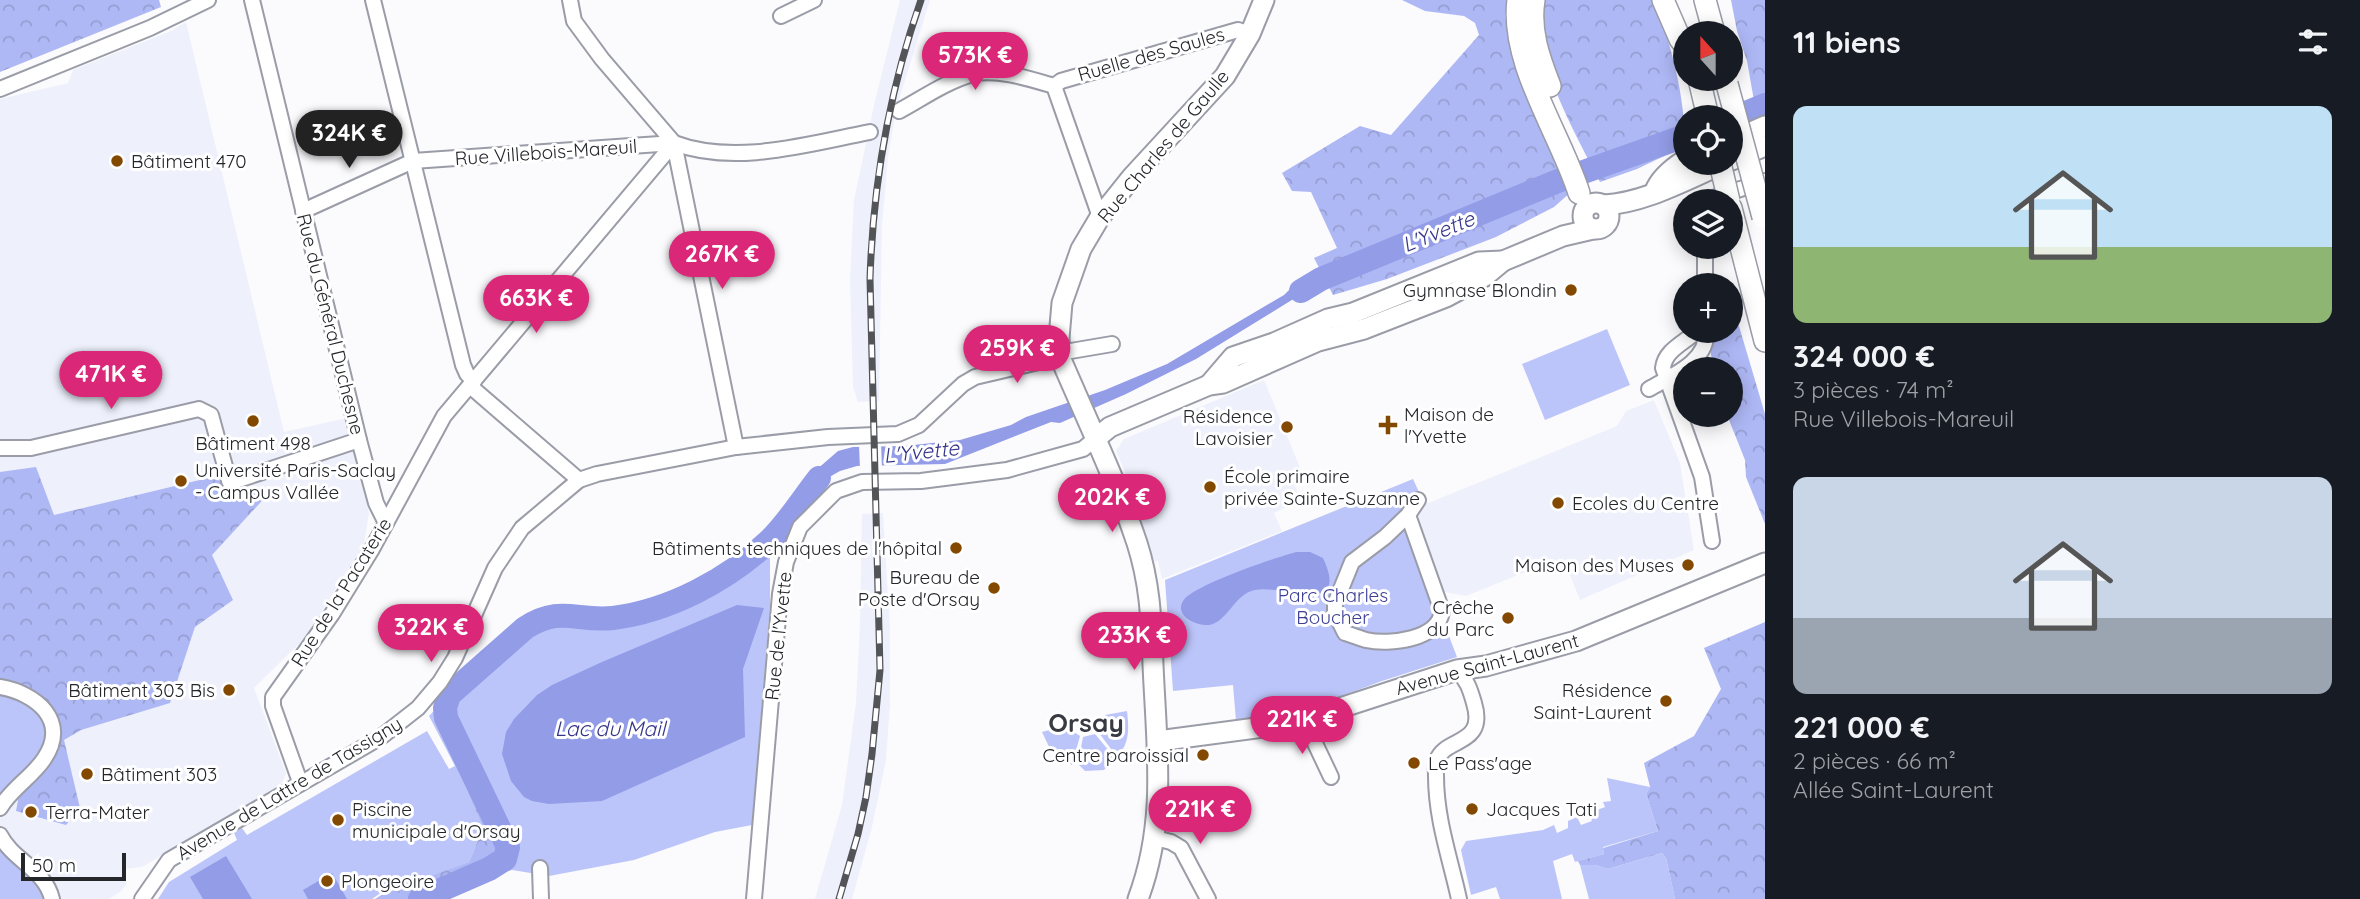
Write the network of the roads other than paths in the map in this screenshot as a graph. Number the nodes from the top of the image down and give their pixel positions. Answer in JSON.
{"nodes":[{"id":1,"x":208,"y":0,"type":"edge"},
{"id":2,"x":252,"y":0,"type":"edge"},
{"id":3,"x":373,"y":0,"type":"edge"},
{"id":4,"x":570,"y":0,"type":"edge"},
{"id":5,"x":814,"y":0,"type":"edge"},
{"id":6,"x":1264,"y":0,"type":"edge"},
{"id":7,"x":1518,"y":0,"type":"edge"},
{"id":8,"x":1534,"y":0,"type":"edge"},
{"id":9,"x":1663,"y":0,"type":"edge"},
{"id":10,"x":1680,"y":0,"type":"edge"},
{"id":11,"x":1705,"y":0,"type":"edge"},
{"id":12,"x":1719,"y":0,"type":"edge"},
{"id":13,"x":781,"y":16,"type":"dead end"},
{"id":14,"x":1685,"y":21,"type":"edge"},
{"id":15,"x":1711,"y":21,"type":"edge"},
{"id":16,"x":1723,"y":21,"type":"edge"},
{"id":17,"x":1673,"y":23,"type":"edge"},
{"id":18,"x":1250,"y":34,"type":"junction"},
{"id":19,"x":1054,"y":86,"type":"junction"},
{"id":20,"x":0,"y":89,"type":"edge"},
{"id":21,"x":1730,"y":91,"type":"edge"},
{"id":22,"x":899,"y":111,"type":"dead end"},
{"id":23,"x":1765,"y":126,"type":"edge"},
{"id":24,"x":870,"y":132,"type":"dead end"},
{"id":25,"x":1743,"y":136,"type":"edge"},
{"id":26,"x":674,"y":143,"type":"junction"},
{"id":27,"x":1765,"y":146,"type":"edge"},
{"id":28,"x":1743,"y":155,"type":"edge"},
{"id":29,"x":413,"y":161,"type":"junction"},
{"id":30,"x":1574,"y":162,"type":"junction"},
{"id":31,"x":1673,"y":169,"type":"edge"},
{"id":32,"x":1694,"y":175,"type":"edge"},
{"id":33,"x":1765,"y":181,"type":"edge"},
{"id":34,"x":1741,"y":189,"type":"edge"},
{"id":35,"x":1654,"y":192,"type":"junction"},
{"id":36,"x":1594,"y":204,"type":"junction"},
{"id":37,"x":303,"y":211,"type":"junction"},
{"id":38,"x":1100,"y":217,"type":"junction"},
{"id":39,"x":1764,"y":222,"type":"edge"},
{"id":40,"x":1743,"y":256,"type":"edge"},
{"id":41,"x":1765,"y":341,"type":"edge"},
{"id":42,"x":1683,"y":343,"type":"edge"},
{"id":43,"x":1706,"y":343,"type":"edge"},
{"id":44,"x":1112,"y":344,"type":"dead end"},
{"id":45,"x":1059,"y":355,"type":"junction"},
{"id":46,"x":1667,"y":379,"type":"junction"},
{"id":47,"x":472,"y":384,"type":"junction"},
{"id":48,"x":1649,"y":389,"type":"dead end"},
{"id":49,"x":1096,"y":439,"type":"junction"},
{"id":50,"x":359,"y":440,"type":"junction"},
{"id":51,"x":736,"y":447,"type":"junction"},
{"id":52,"x":0,"y":448,"type":"edge"},
{"id":53,"x":579,"y":480,"type":"junction"},
{"id":54,"x":1418,"y":500,"type":"dead end"},
{"id":55,"x":1408,"y":515,"type":"junction"},
{"id":56,"x":386,"y":523,"type":"junction"},
{"id":57,"x":1712,"y":541,"type":"dead end"},
{"id":58,"x":1765,"y":563,"type":"edge"},
{"id":59,"x":1457,"y":670,"type":"junction"},
{"id":60,"x":0,"y":687,"type":"edge"},
{"id":61,"x":1304,"y":720,"type":"junction"},
{"id":62,"x":1158,"y":741,"type":"junction"},
{"id":63,"x":1331,"y":777,"type":"dead end"},
{"id":64,"x":300,"y":782,"type":"junction"},
{"id":65,"x":0,"y":808,"type":"edge"},
{"id":66,"x":0,"y":835,"type":"edge"},
{"id":67,"x":1155,"y":838,"type":"junction"},
{"id":68,"x":540,"y":868,"type":"dead end"},
{"id":69,"x":1136,"y":897,"type":"edge"},
{"id":70,"x":52,"y":899,"type":"edge"},
{"id":71,"x":142,"y":899,"type":"edge"},
{"id":72,"x":541,"y":899,"type":"edge"},
{"id":73,"x":754,"y":899,"type":"edge"},
{"id":74,"x":1208,"y":899,"type":"edge"},
{"id":75,"x":1459,"y":899,"type":"edge"}],
"edges":[{"from":1,"to":20,"type":"street"},
{"from":2,"to":37,"type":"street","name":"Rue du Général Duchesne"},
{"from":3,"to":29,"type":"street"},
{"from":4,"to":26,"type":"street"},
{"from":5,"to":13,"type":"street"},
{"from":6,"to":18,"type":"main road","name":"Rue Charles de Gaulle"},
{"from":7,"to":30,"type":"highway"},
{"from":8,"to":30,"type":"highway"},
{"from":9,"to":17,"type":"highway"},
{"from":10,"to":14,"type":"highway"},
{"from":11,"to":15,"type":"highway"},
{"from":12,"to":16,"type":"highway"},
{"from":18,"to":19,"type":"street","name":"Ruelle des Saules"},
{"from":18,"to":38,"type":"main road","name":"Rue Charles de Gaulle"},
{"from":19,"to":22,"type":"street"},
{"from":19,"to":38,"type":"street"},
{"from":21,"to":39,"type":"highway","bridge":true},
{"from":23,"to":25,"type":"main road"},
{"from":24,"to":26,"type":"street"},
{"from":26,"to":29,"type":"street","name":"Rue Villebois-Mareuil"},
{"from":26,"to":47,"type":"street","name":"Rue de la Pacaterie"},
{"from":26,"to":51,"type":"street"},
{"from":27,"to":28,"type":"main road"},
{"from":29,"to":37,"type":"street","name":"Rue Villebois-Mareuil"},
{"from":29,"to":47,"type":"street"},
{"from":30,"to":36,"type":"highway"},
{"from":31,"to":35,"type":"main road"},
{"from":32,"to":35,"type":"main road"},
{"from":33,"to":34,"type":"street"},
{"from":35,"to":36,"type":"main road"},
{"from":36,"to":49,"type":"main road"},
{"from":37,"to":50,"type":"street","name":"Rue du Général Duchesne"},
{"from":38,"to":45,"type":"main road","name":"Rue Charles de Gaulle"},
{"from":40,"to":41,"type":"highway"},
{"from":42,"to":46,"type":"street"},
{"from":43,"to":46,"type":"street"},
{"from":44,"to":45,"type":"street","name":"Avenue de Lattre de Tassigny"},
{"from":45,"to":49,"type":"main road","name":"Rue Charles de Gaulle"},
{"from":45,"to":51,"type":"street","name":"Avenue de Lattre de Tassigny"},
{"from":46,"to":48,"type":"street"},
{"from":46,"to":57,"type":"street"},
{"from":47,"to":53,"type":"street"},
{"from":47,"to":56,"type":"street","name":"Rue de la Pacaterie"},
{"from":49,"to":62,"type":"main road","name":"Rue Charles de Gaulle"},
{"from":49,"to":73,"type":"street","name":"Rue de l'Yvette"},
{"from":50,"to":52,"type":"street"},
{"from":50,"to":56,"type":"street","name":"Rue du Général Duchesne"},
{"from":51,"to":53,"type":"street","name":"Avenue de Lattre de Tassigny"},
{"from":53,"to":64,"type":"street","name":"Avenue de Lattre de Tassigny"},
{"from":54,"to":55,"type":"street"},
{"from":55,"to":55,"type":"street"},
{"from":56,"to":64,"type":"street","name":"Rue de la Pacaterie"},
{"from":58,"to":59,"type":"main road","name":"Avenue Saint-Laurent"},
{"from":59,"to":61,"type":"main road","name":"Avenue Saint-Laurent"},
{"from":59,"to":75,"type":"street"},
{"from":60,"to":65,"type":"street"},
{"from":61,"to":62,"type":"main road","name":"Avenue Saint-Laurent"},
{"from":61,"to":63,"type":"street"},
{"from":62,"to":67,"type":"main road","name":"Rue Charles de Gaulle"},
{"from":64,"to":71,"type":"street","name":"Avenue de Lattre de Tassigny"},
{"from":66,"to":70,"type":"street"},
{"from":67,"to":69,"type":"main road","name":"Rue Charles de Gaulle"},
{"from":67,"to":74,"type":"street"},
{"from":68,"to":72,"type":"street"}]}
